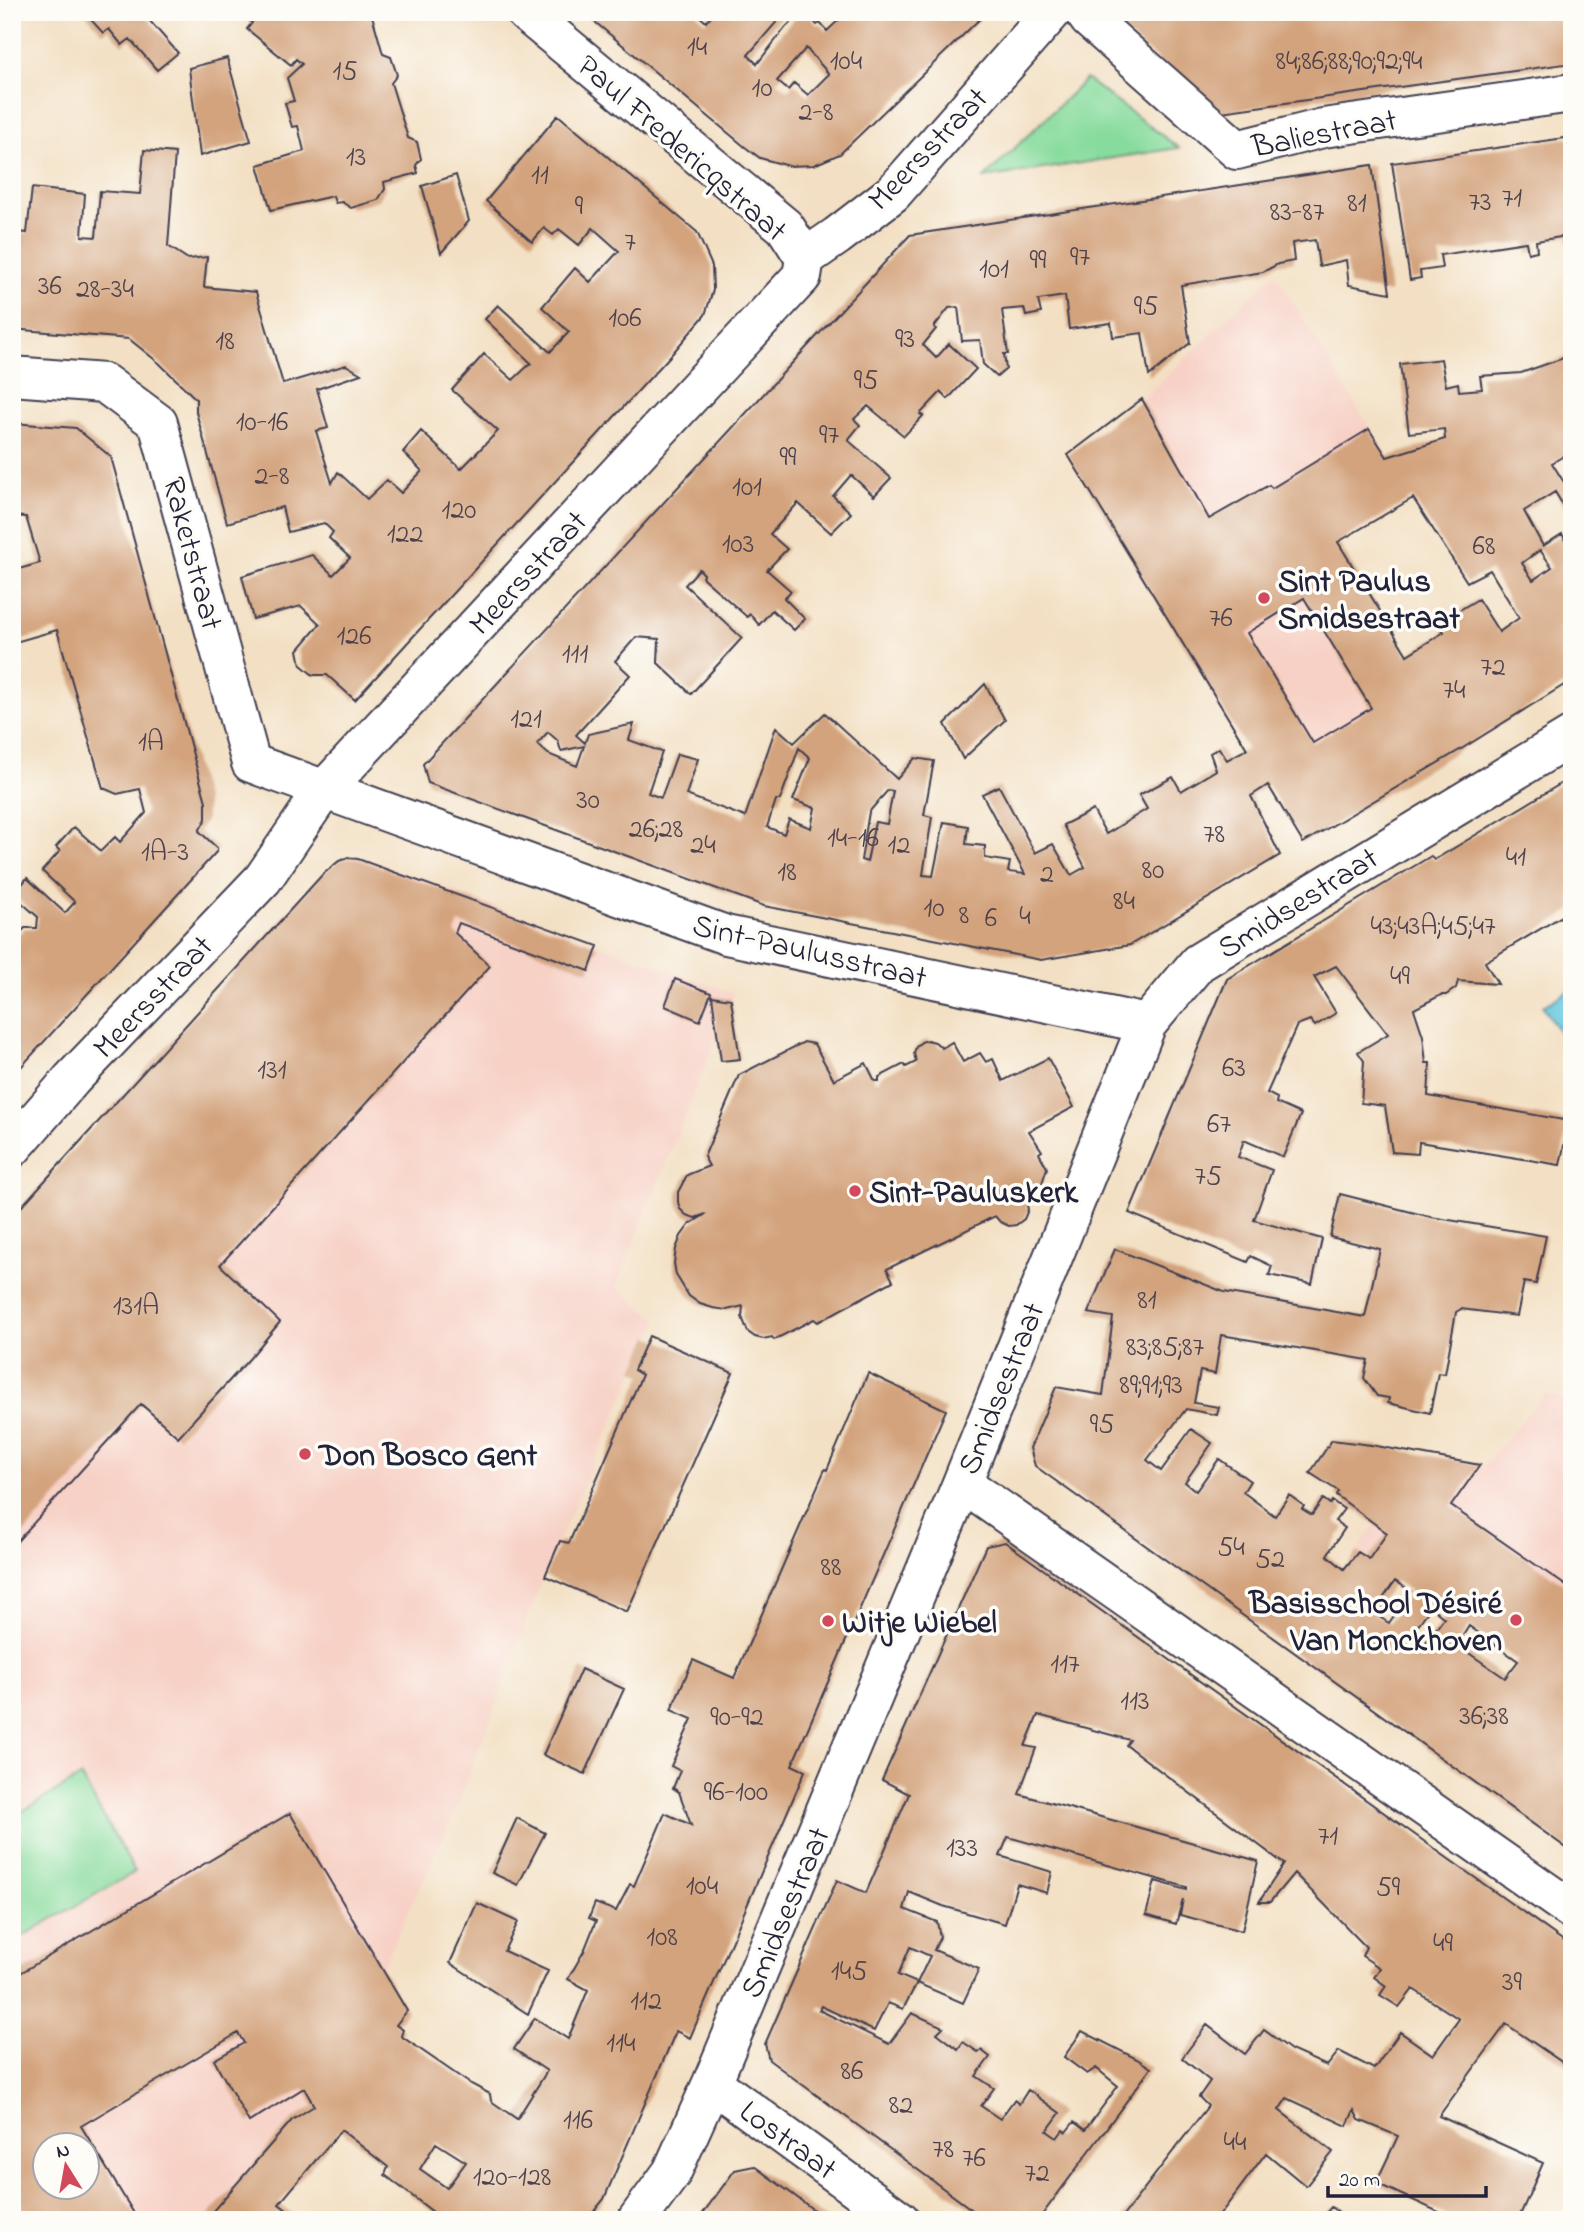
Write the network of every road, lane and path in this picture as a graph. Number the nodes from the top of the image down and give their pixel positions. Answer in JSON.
{"nodes":[{"id":1,"x":525,"y":12,"type":"edge"},
{"id":2,"x":1052,"y":12,"type":"edge"},
{"id":3,"x":1084,"y":12,"type":"edge"},
{"id":4,"x":1572,"y":93,"type":"edge"},
{"id":5,"x":805,"y":258,"type":"junction"},
{"id":6,"x":12,"y":376,"type":"edge"},
{"id":7,"x":1572,"y":736,"type":"edge"},
{"id":8,"x":323,"y":790,"type":"junction"},
{"id":9,"x":1147,"y":1024,"type":"junction"},
{"id":10,"x":12,"y":1148,"type":"edge"},
{"id":11,"x":962,"y":1483,"type":"junction"},
{"id":12,"x":1572,"y":1910,"type":"edge"},
{"id":13,"x":712,"y":2083,"type":"junction"},
{"id":14,"x":637,"y":2220,"type":"edge"},
{"id":15,"x":900,"y":2220,"type":"edge"}],
"edges":[{"from":1,"to":5,"type":"street","name":"Paul Fredericqstraat"},
{"from":2,"to":5,"type":"street","name":"Meersstraat"},
{"from":3,"to":4,"type":"street","name":"Baliestraat"},
{"from":5,"to":8,"type":"street","name":"Meersstraat"},
{"from":6,"to":8,"type":"street","name":"Raketstraat"},
{"from":7,"to":9,"type":"street","name":"Smidsestraat"},
{"from":8,"to":9,"type":"street","name":"Sint-Paulusstraat"},
{"from":8,"to":10,"type":"street","name":"Meersstraat"},
{"from":9,"to":11,"type":"street","name":"Smidsestraat"},
{"from":11,"to":12,"type":"street"},
{"from":11,"to":13,"type":"street","name":"Smidsestraat"},
{"from":13,"to":14,"type":"street","name":"Smidsestraat"},
{"from":13,"to":15,"type":"street","name":"Lostraat"}]}
